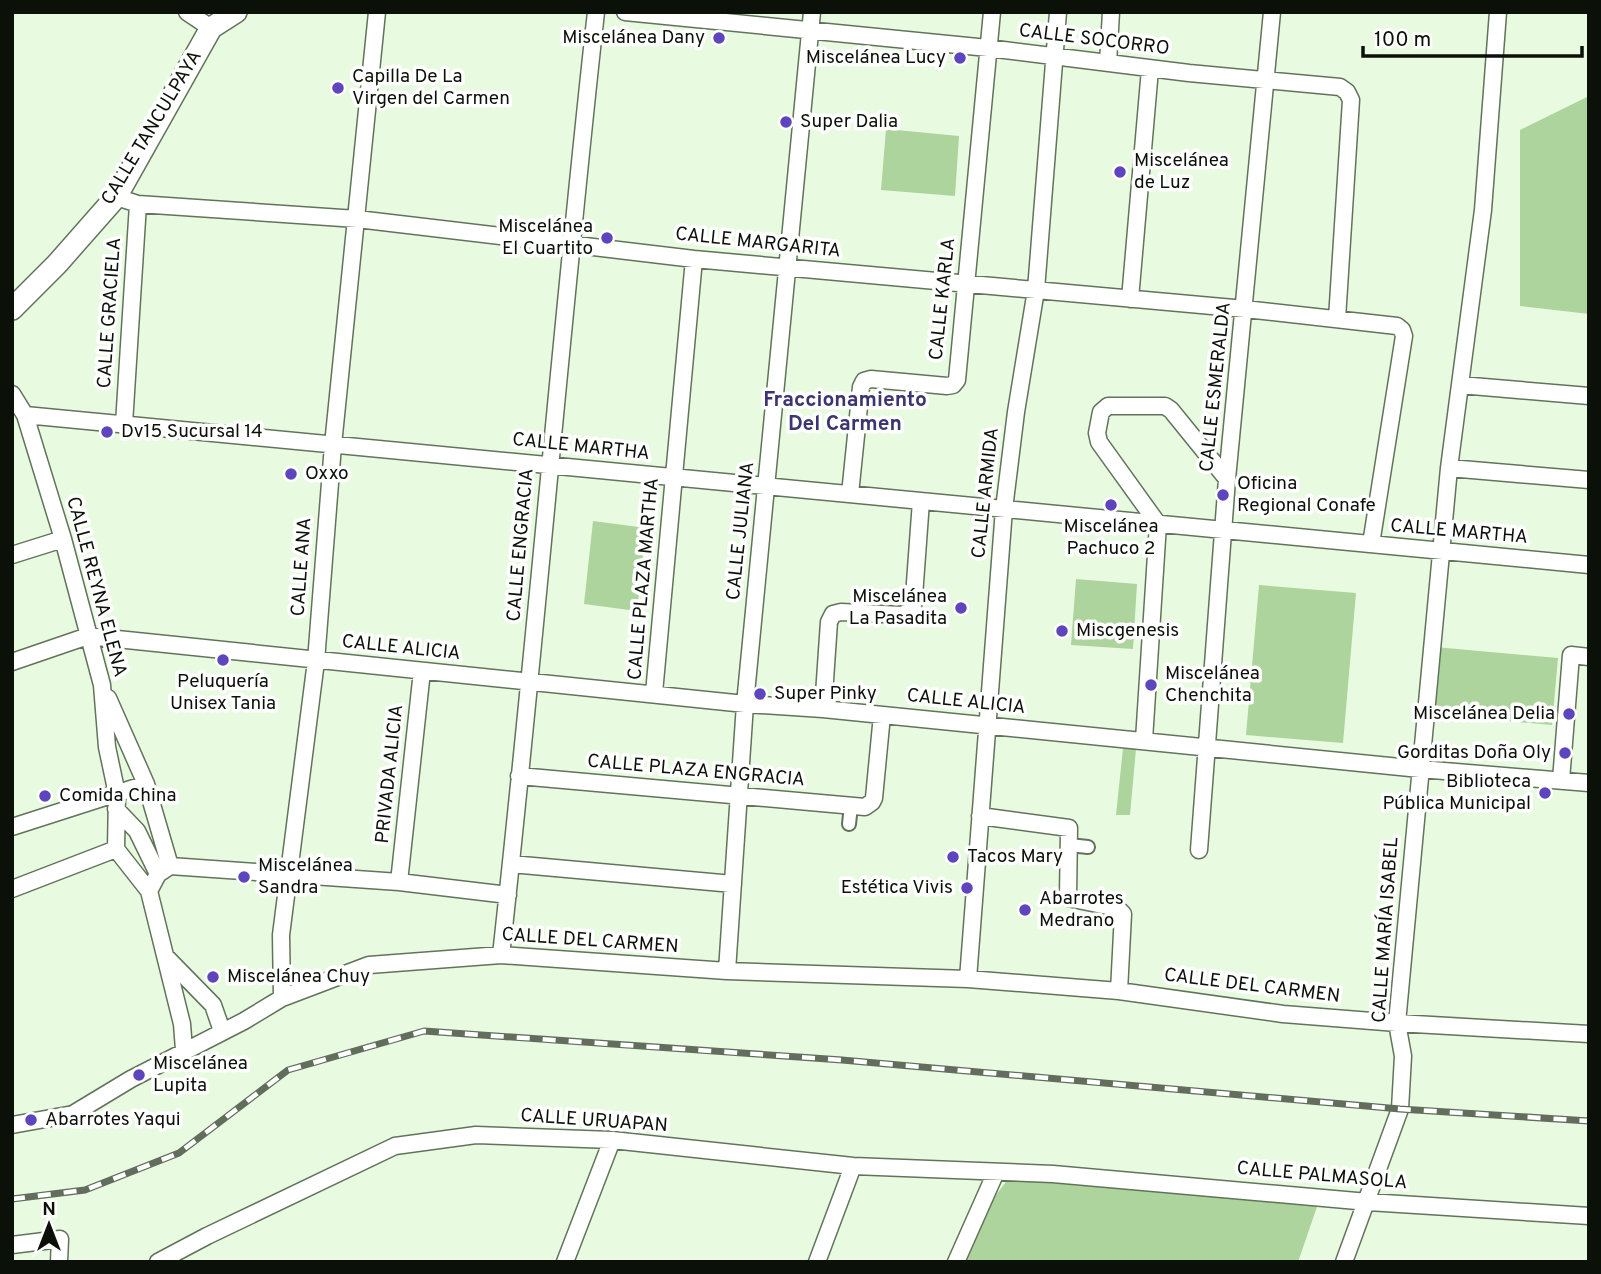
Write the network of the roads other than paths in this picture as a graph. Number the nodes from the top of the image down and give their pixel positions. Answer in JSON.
{"nodes":[{"id":1,"x":187,"y":12,"type":"edge"},
{"id":2,"x":236,"y":12,"type":"edge"},
{"id":3,"x":377,"y":12,"type":"edge"},
{"id":4,"x":596,"y":12,"type":"edge"},
{"id":5,"x":625,"y":12,"type":"edge"},
{"id":6,"x":813,"y":12,"type":"edge"},
{"id":7,"x":992,"y":12,"type":"edge"},
{"id":8,"x":1058,"y":12,"type":"edge"},
{"id":9,"x":1111,"y":12,"type":"edge"},
{"id":10,"x":1272,"y":12,"type":"edge"},
{"id":11,"x":1498,"y":12,"type":"edge"},
{"id":12,"x":702,"y":16,"type":"edge"},
{"id":13,"x":211,"y":28,"type":"junction"},
{"id":14,"x":811,"y":30,"type":"junction"},
{"id":15,"x":988,"y":48,"type":"junction"},
{"id":16,"x":1055,"y":57,"type":"junction"},
{"id":17,"x":1108,"y":63,"type":"junction"},
{"id":18,"x":1150,"y":69,"type":"junction"},
{"id":19,"x":1264,"y":80,"type":"junction"},
{"id":20,"x":116,"y":197,"type":"junction"},
{"id":21,"x":138,"y":204,"type":"junction"},
{"id":22,"x":357,"y":219,"type":"junction"},
{"id":23,"x":570,"y":243,"type":"junction"},
{"id":24,"x":694,"y":259,"type":"junction"},
{"id":25,"x":789,"y":268,"type":"junction"},
{"id":26,"x":966,"y":284,"type":"junction"},
{"id":27,"x":1036,"y":290,"type":"junction"},
{"id":28,"x":1130,"y":299,"type":"junction"},
{"id":29,"x":12,"y":309,"type":"edge"},
{"id":30,"x":1245,"y":309,"type":"junction"},
{"id":31,"x":1338,"y":319,"type":"junction"},
{"id":32,"x":1460,"y":385,"type":"junction"},
{"id":33,"x":12,"y":394,"type":"edge"},
{"id":34,"x":1589,"y":396,"type":"edge"},
{"id":35,"x":24,"y":415,"type":"junction"},
{"id":36,"x":124,"y":424,"type":"junction"},
{"id":37,"x":333,"y":445,"type":"junction"},
{"id":38,"x":549,"y":466,"type":"junction"},
{"id":39,"x":1449,"y":468,"type":"junction"},
{"id":40,"x":675,"y":478,"type":"junction"},
{"id":41,"x":1227,"y":479,"type":"junction"},
{"id":42,"x":1589,"y":480,"type":"edge"},
{"id":43,"x":766,"y":486,"type":"junction"},
{"id":44,"x":850,"y":494,"type":"junction"},
{"id":45,"x":921,"y":501,"type":"junction"},
{"id":46,"x":1004,"y":509,"type":"junction"},
{"id":47,"x":1158,"y":524,"type":"junction"},
{"id":48,"x":1224,"y":530,"type":"junction"},
{"id":49,"x":63,"y":539,"type":"junction"},
{"id":50,"x":1371,"y":544,"type":"junction"},
{"id":51,"x":1440,"y":551,"type":"junction"},
{"id":52,"x":12,"y":555,"type":"edge"},
{"id":53,"x":1589,"y":565,"type":"edge"},
{"id":54,"x":88,"y":636,"type":"junction"},
{"id":55,"x":1589,"y":657,"type":"edge"},
{"id":56,"x":316,"y":661,"type":"junction"},
{"id":57,"x":12,"y":662,"type":"edge"},
{"id":58,"x":422,"y":671,"type":"junction"},
{"id":59,"x":531,"y":683,"type":"junction"},
{"id":60,"x":102,"y":685,"type":"junction"},
{"id":61,"x":654,"y":694,"type":"junction"},
{"id":62,"x":745,"y":704,"type":"junction"},
{"id":63,"x":823,"y":709,"type":"junction"},
{"id":64,"x":882,"y":715,"type":"junction"},
{"id":65,"x":987,"y":725,"type":"junction"},
{"id":66,"x":1144,"y":740,"type":"junction"},
{"id":67,"x":1206,"y":746,"type":"junction"},
{"id":68,"x":1420,"y":769,"type":"junction"},
{"id":69,"x":519,"y":776,"type":"junction"},
{"id":70,"x":1561,"y":780,"type":"junction"},
{"id":71,"x":1589,"y":783,"type":"edge"},
{"id":72,"x":146,"y":784,"type":"junction"},
{"id":73,"x":740,"y":794,"type":"junction"},
{"id":74,"x":116,"y":802,"type":"junction"},
{"id":75,"x":851,"y":807,"type":"junction"},
{"id":76,"x":980,"y":816,"type":"junction"},
{"id":77,"x":849,"y":824,"type":"dead end"},
{"id":78,"x":12,"y":827,"type":"edge"},
{"id":79,"x":1069,"y":845,"type":"junction"},
{"id":80,"x":1088,"y":846,"type":"dead end"},
{"id":81,"x":116,"y":849,"type":"junction"},
{"id":82,"x":1199,"y":850,"type":"dead end"},
{"id":83,"x":511,"y":864,"type":"junction"},
{"id":84,"x":164,"y":870,"type":"junction"},
{"id":85,"x":290,"y":875,"type":"junction"},
{"id":86,"x":399,"y":882,"type":"junction"},
{"id":87,"x":733,"y":884,"type":"junction"},
{"id":88,"x":12,"y":889,"type":"edge"},
{"id":89,"x":149,"y":891,"type":"junction"},
{"id":90,"x":508,"y":895,"type":"junction"},
{"id":91,"x":163,"y":954,"type":"junction"},
{"id":92,"x":501,"y":955,"type":"junction"},
{"id":93,"x":727,"y":971,"type":"junction"},
{"id":94,"x":968,"y":979,"type":"junction"},
{"id":95,"x":1119,"y":991,"type":"junction"},
{"id":96,"x":282,"y":998,"type":"junction"},
{"id":97,"x":1397,"y":1023,"type":"junction"},
{"id":98,"x":222,"y":1031,"type":"junction"},
{"id":99,"x":1589,"y":1034,"type":"edge"},
{"id":100,"x":184,"y":1050,"type":"junction"},
{"id":101,"x":12,"y":1125,"type":"edge"},
{"id":102,"x":612,"y":1140,"type":"junction"},
{"id":103,"x":853,"y":1166,"type":"junction"},
{"id":104,"x":996,"y":1172,"type":"junction"},
{"id":105,"x":1053,"y":1174,"type":"joint"},
{"id":106,"x":1368,"y":1202,"type":"junction"},
{"id":107,"x":1589,"y":1216,"type":"edge"},
{"id":108,"x":12,"y":1245,"type":"edge"},
{"id":109,"x":59,"y":1262,"type":"edge"},
{"id":110,"x":158,"y":1262,"type":"edge"},
{"id":111,"x":565,"y":1262,"type":"edge"},
{"id":112,"x":817,"y":1262,"type":"edge"},
{"id":113,"x":957,"y":1262,"type":"edge"},
{"id":114,"x":1344,"y":1262,"type":"edge"}],
"edges":[{"from":1,"to":13,"type":"street"},
{"from":2,"to":13,"type":"street","name":"CALLE TANCULPAYA"},
{"from":3,"to":22,"type":"street","name":"CALLE ANA"},
{"from":4,"to":23,"type":"street","name":"CALLE ENGRACIA"},
{"from":5,"to":12,"type":"street","name":"CALLE SOCORRO"},
{"from":6,"to":14,"type":"street","name":"CALLE JULIANA"},
{"from":7,"to":15,"type":"street","name":"CALLE KARLA"},
{"from":8,"to":16,"type":"street","name":"CALLE ARMIDA"},
{"from":9,"to":17,"type":"street"},
{"from":10,"to":19,"type":"street","name":"CALLE ESMERALDA"},
{"from":11,"to":32,"type":"street","name":"CALLE MARÍA ISABEL"},
{"from":12,"to":14,"type":"street","name":"CALLE SOCORRO"},
{"from":13,"to":20,"type":"street","name":"CALLE TANCULPAYA"},
{"from":14,"to":15,"type":"street","name":"CALLE SOCORRO"},
{"from":14,"to":25,"type":"street","name":"CALLE JULIANA"},
{"from":15,"to":16,"type":"street","name":"CALLE SOCORRO"},
{"from":15,"to":26,"type":"street","name":"CALLE KARLA"},
{"from":16,"to":17,"type":"street","name":"CALLE SOCORRO"},
{"from":16,"to":27,"type":"street","name":"CALLE ARMIDA"},
{"from":17,"to":18,"type":"street","name":"CALLE SOCORRO"},
{"from":18,"to":19,"type":"street","name":"CALLE SOCORRO"},
{"from":18,"to":28,"type":"street"},
{"from":19,"to":30,"type":"street","name":"CALLE ESMERALDA"},
{"from":19,"to":31,"type":"street","name":"CALLE SOCORRO"},
{"from":20,"to":21,"type":"street","name":"CALLE MARGARITA"},
{"from":20,"to":29,"type":"street","name":"CALLE TANCULPAYA"},
{"from":21,"to":22,"type":"street","name":"CALLE MARGARITA"},
{"from":21,"to":36,"type":"street","name":"CALLE GRACIELA"},
{"from":22,"to":23,"type":"street","name":"CALLE MARGARITA"},
{"from":22,"to":37,"type":"street","name":"CALLE ANA"},
{"from":23,"to":24,"type":"street","name":"CALLE MARGARITA"},
{"from":23,"to":38,"type":"street","name":"CALLE ENGRACIA"},
{"from":24,"to":25,"type":"street","name":"CALLE MARGARITA"},
{"from":24,"to":40,"type":"street","name":"CALLE PLAZA MARTHA"},
{"from":25,"to":26,"type":"street","name":"CALLE MARGARITA"},
{"from":25,"to":43,"type":"street","name":"CALLE JULIANA"},
{"from":26,"to":27,"type":"street","name":"CALLE MARGARITA"},
{"from":26,"to":44,"type":"street","name":"CALLE KARLA"},
{"from":27,"to":28,"type":"street","name":"CALLE MARGARITA"},
{"from":27,"to":46,"type":"street","name":"CALLE ARMIDA"},
{"from":28,"to":30,"type":"street","name":"CALLE MARGARITA"},
{"from":30,"to":31,"type":"street","name":"CALLE MARGARITA"},
{"from":30,"to":41,"type":"street","name":"CALLE ESMERALDA"},
{"from":31,"to":50,"type":"street","name":"CALLE MARGARITA"},
{"from":32,"to":34,"type":"street"},
{"from":32,"to":39,"type":"street","name":"CALLE MARÍA ISABEL"},
{"from":33,"to":35,"type":"street"},
{"from":35,"to":36,"type":"street","name":"CALLE MARTHA"},
{"from":35,"to":49,"type":"street","name":"CALLE REYNA ELENA"},
{"from":36,"to":37,"type":"street","name":"CALLE MARTHA"},
{"from":37,"to":38,"type":"street","name":"CALLE MARTHA"},
{"from":37,"to":56,"type":"street","name":"CALLE ANA"},
{"from":38,"to":40,"type":"street","name":"CALLE MARTHA"},
{"from":38,"to":59,"type":"street","name":"CALLE ENGRACIA"},
{"from":39,"to":42,"type":"street"},
{"from":39,"to":51,"type":"street","name":"CALLE MARÍA ISABEL"},
{"from":40,"to":43,"type":"street","name":"CALLE MARTHA"},
{"from":40,"to":61,"type":"street","name":"CALLE PLAZA MARTHA"},
{"from":41,"to":47,"type":"street"},
{"from":41,"to":48,"type":"street","name":"CALLE ESMERALDA"},
{"from":43,"to":44,"type":"street","name":"CALLE MARTHA"},
{"from":43,"to":62,"type":"street","name":"CALLE JULIANA"},
{"from":44,"to":45,"type":"street","name":"CALLE MARTHA"},
{"from":45,"to":46,"type":"street","name":"CALLE MARTHA"},
{"from":45,"to":63,"type":"street"},
{"from":46,"to":47,"type":"street","name":"CALLE MARTHA"},
{"from":46,"to":65,"type":"street","name":"CALLE ARMIDA"},
{"from":47,"to":48,"type":"street","name":"CALLE MARTHA"},
{"from":47,"to":66,"type":"street"},
{"from":48,"to":50,"type":"street","name":"CALLE MARTHA"},
{"from":48,"to":67,"type":"street","name":"CALLE ESMERALDA"},
{"from":49,"to":52,"type":"street"},
{"from":49,"to":54,"type":"street","name":"CALLE REYNA ELENA"},
{"from":50,"to":51,"type":"street","name":"CALLE MARTHA"},
{"from":51,"to":53,"type":"street","name":"CALLE MARTHA"},
{"from":51,"to":68,"type":"street","name":"CALLE MARÍA ISABEL"},
{"from":54,"to":56,"type":"street","name":"CALLE ALICIA"},
{"from":54,"to":57,"type":"street"},
{"from":54,"to":60,"type":"street","name":"CALLE REYNA ELENA"},
{"from":55,"to":70,"type":"street"},
{"from":56,"to":58,"type":"street","name":"CALLE ALICIA"},
{"from":56,"to":85,"type":"street","name":"CALLE ANA"},
{"from":58,"to":59,"type":"street","name":"CALLE ALICIA"},
{"from":58,"to":86,"type":"street","name":"PRIVADA ALICIA"},
{"from":59,"to":61,"type":"street","name":"CALLE ALICIA"},
{"from":59,"to":69,"type":"street","name":"CALLE ENGRACIA"},
{"from":60,"to":72,"type":"street"},
{"from":60,"to":74,"type":"street","name":"CALLE REYNA ELENA"},
{"from":61,"to":62,"type":"street","name":"CALLE ALICIA"},
{"from":62,"to":63,"type":"street","name":"CALLE ALICIA"},
{"from":62,"to":73,"type":"street","name":"CALLE JULIANA"},
{"from":63,"to":64,"type":"street","name":"CALLE ALICIA"},
{"from":64,"to":65,"type":"street","name":"CALLE ALICIA"},
{"from":64,"to":75,"type":"street","name":"CALLE PLAZA ENGRACIA"},
{"from":65,"to":66,"type":"street","name":"CALLE ALICIA"},
{"from":65,"to":76,"type":"street","name":"CALLE ARMIDA"},
{"from":66,"to":67,"type":"street","name":"CALLE ALICIA"},
{"from":67,"to":68,"type":"street","name":"CALLE ALICIA"},
{"from":67,"to":82,"type":"street","name":"CALLE ESMERALDA"},
{"from":68,"to":70,"type":"street","name":"CALLE ALICIA"},
{"from":68,"to":97,"type":"street","name":"CALLE MARÍA ISABEL"},
{"from":69,"to":73,"type":"street","name":"CALLE PLAZA ENGRACIA"},
{"from":69,"to":83,"type":"street","name":"CALLE ENGRACIA"},
{"from":70,"to":71,"type":"street","name":"CALLE ALICIA"},
{"from":72,"to":74,"type":"street"},
{"from":72,"to":84,"type":"street"},
{"from":73,"to":75,"type":"street","name":"CALLE PLAZA ENGRACIA"},
{"from":73,"to":87,"type":"street","name":"CALLE JULIANA"},
{"from":74,"to":78,"type":"street"},
{"from":74,"to":81,"type":"street","name":"CALLE REYNA ELENA"},
{"from":74,"to":84,"type":"street"},
{"from":75,"to":77,"type":"street"},
{"from":76,"to":79,"type":"street"},
{"from":76,"to":94,"type":"street","name":"CALLE ARMIDA"},
{"from":79,"to":80,"type":"street"},
{"from":79,"to":95,"type":"street"},
{"from":81,"to":88,"type":"street"},
{"from":81,"to":89,"type":"street"},
{"from":83,"to":87,"type":"street"},
{"from":83,"to":90,"type":"street","name":"CALLE ENGRACIA"},
{"from":84,"to":85,"type":"street"},
{"from":84,"to":89,"type":"street"},
{"from":85,"to":86,"type":"street"},
{"from":85,"to":96,"type":"street","name":"CALLE ANA"},
{"from":86,"to":90,"type":"street"},
{"from":87,"to":93,"type":"street","name":"CALLE JULIANA"},
{"from":89,"to":91,"type":"street"},
{"from":90,"to":92,"type":"street","name":"CALLE ENGRACIA"},
{"from":91,"to":98,"type":"street"},
{"from":91,"to":100,"type":"street"},
{"from":92,"to":93,"type":"street","name":"CALLE DEL CARMEN"},
{"from":92,"to":96,"type":"street","name":"CALLE DEL CARMEN"},
{"from":93,"to":94,"type":"street","name":"CALLE DEL CARMEN"},
{"from":94,"to":95,"type":"street","name":"CALLE DEL CARMEN"},
{"from":95,"to":97,"type":"street","name":"CALLE DEL CARMEN"},
{"from":96,"to":98,"type":"street","name":"CALLE DEL CARMEN"},
{"from":97,"to":99,"type":"street","name":"CALLE DEL CARMEN"},
{"from":97,"to":106,"type":"street","name":"CALLE MARÍA ISABEL"},
{"from":98,"to":100,"type":"street","name":"CALLE DEL CARMEN"},
{"from":100,"to":101,"type":"street","name":"CALLE DEL CARMEN"},
{"from":102,"to":103,"type":"street","name":"CALLE URUAPAN"},
{"from":102,"to":110,"type":"street","name":"CALLE URUAPAN"},
{"from":102,"to":111,"type":"street"},
{"from":103,"to":104,"type":"street","name":"CALLE URUAPAN"},
{"from":103,"to":112,"type":"street"},
{"from":104,"to":105,"type":"street","name":"CALLE URUAPAN"},
{"from":104,"to":113,"type":"street"},
{"from":105,"to":106,"type":"street","name":"CALLE PALMASOLA"},
{"from":106,"to":107,"type":"street","name":"CALLE PALMASOLA"},
{"from":106,"to":114,"type":"street","name":"CALLE MARÍA ISABEL"},
{"from":108,"to":109,"type":"street"}]}
